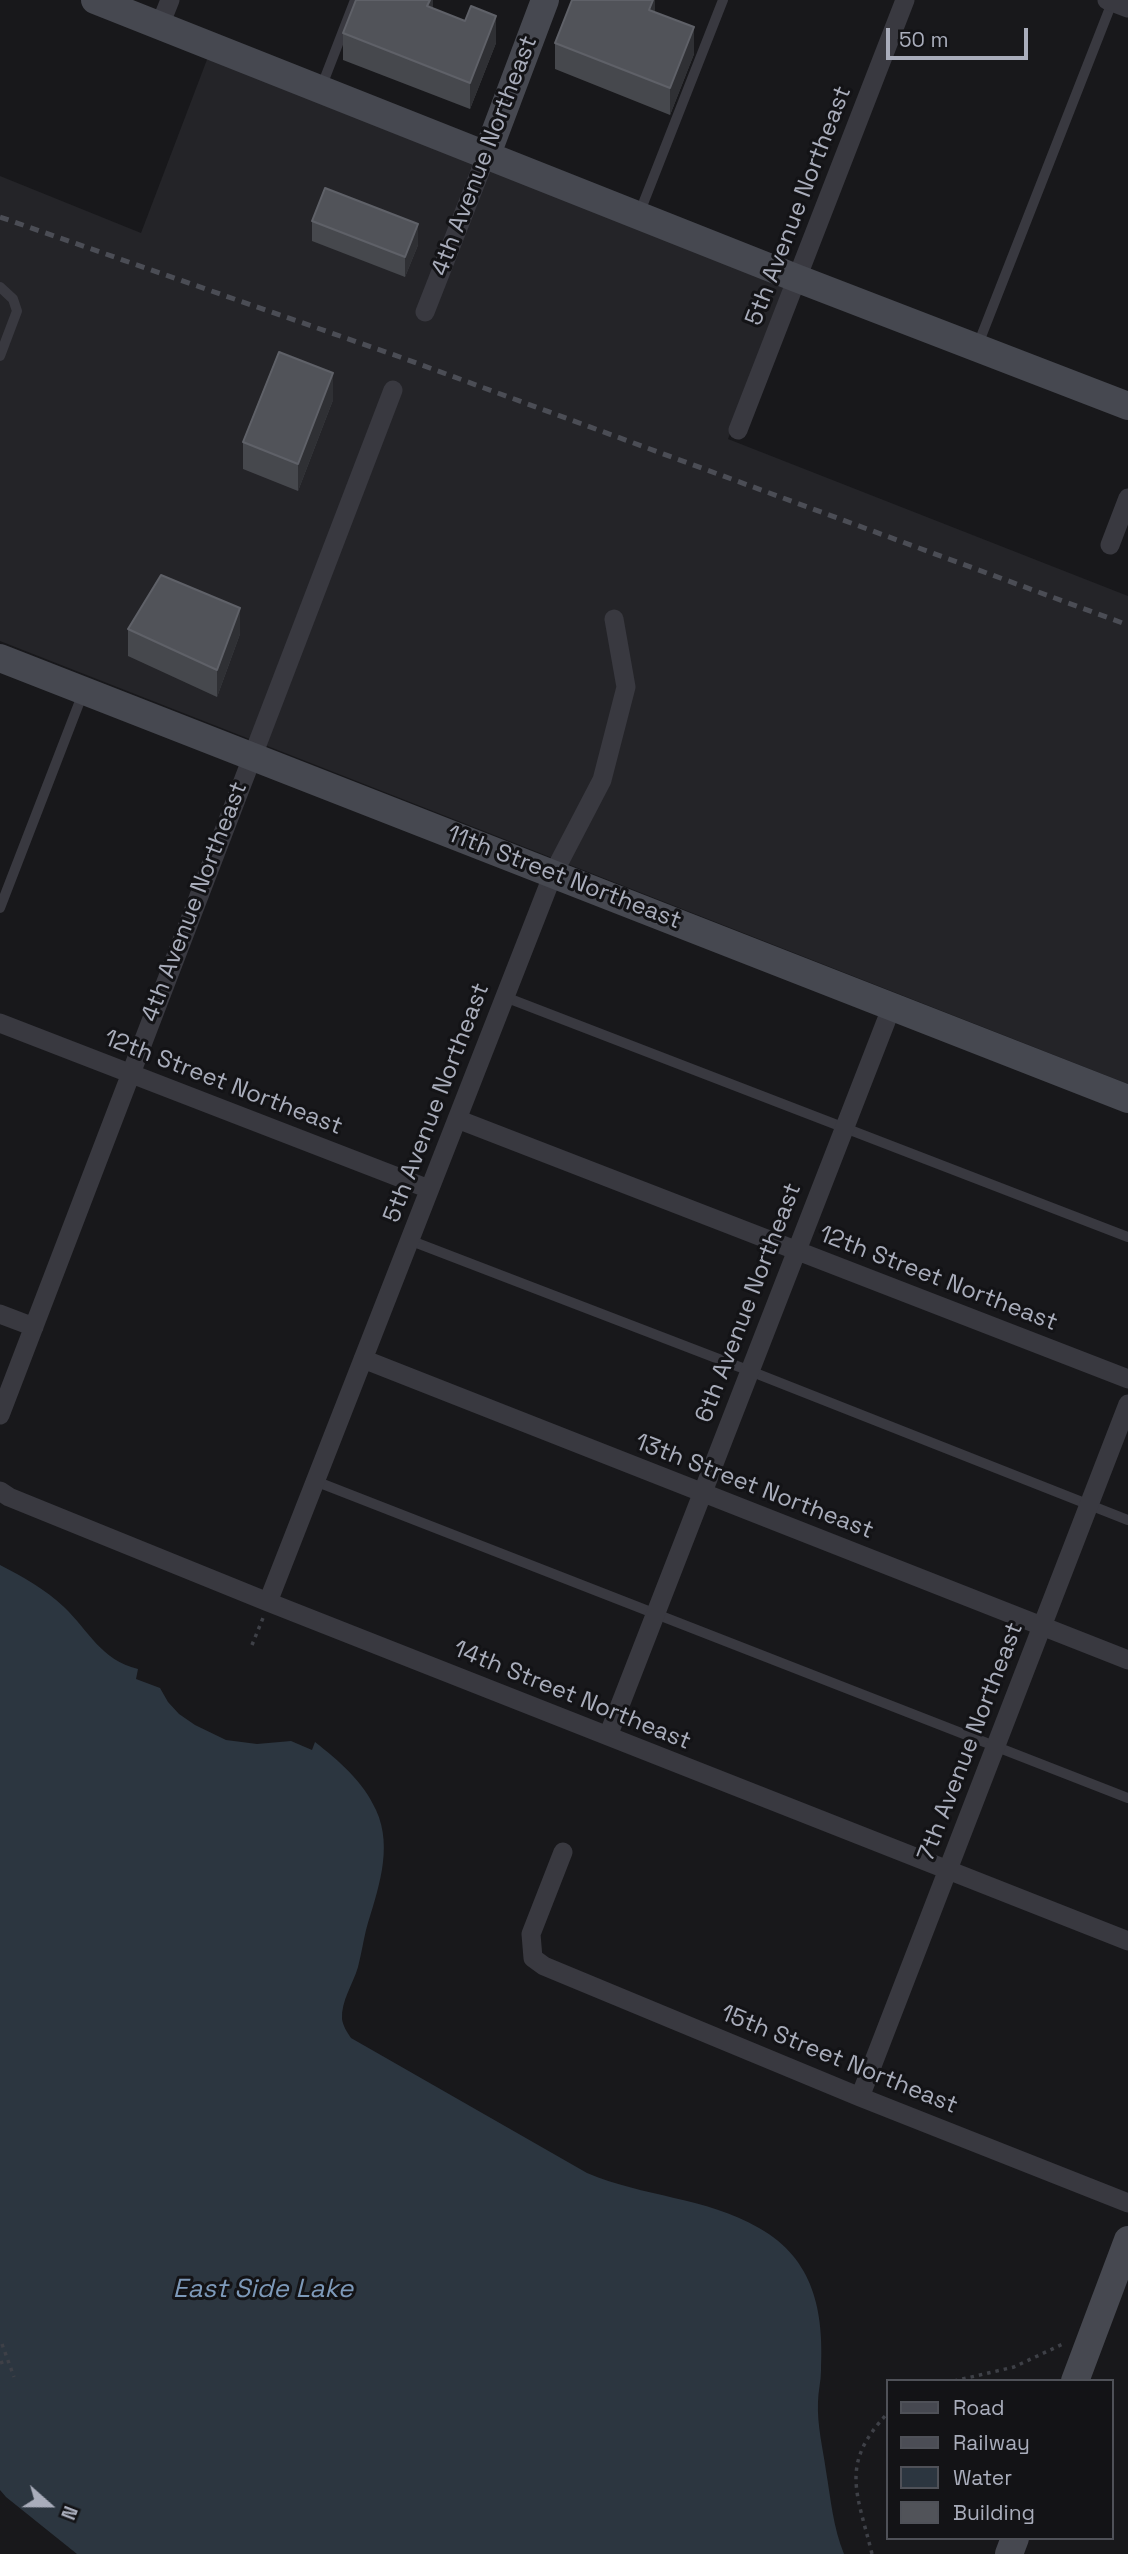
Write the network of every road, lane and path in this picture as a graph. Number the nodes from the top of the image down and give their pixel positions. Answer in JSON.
{"nodes":[{"id":1,"x":95,"y":0,"type":"edge"},
{"id":2,"x":355,"y":0,"type":"edge"},
{"id":3,"x":545,"y":0,"type":"edge"},
{"id":4,"x":723,"y":0,"type":"edge"},
{"id":5,"x":905,"y":0,"type":"edge"},
{"id":6,"x":1115,"y":3,"type":"edge"},
{"id":7,"x":165,"y":12,"type":"edge"},
{"id":8,"x":321,"y":89,"type":"junction"},
{"id":9,"x":486,"y":154,"type":"junction"},
{"id":10,"x":639,"y":214,"type":"junction"},
{"id":11,"x":796,"y":278,"type":"junction"},
{"id":12,"x":0,"y":287,"type":"edge"},
{"id":13,"x":425,"y":312,"type":"dead end"},
{"id":14,"x":977,"y":348,"type":"junction"},
{"id":15,"x":0,"y":356,"type":"edge"},
{"id":16,"x":393,"y":390,"type":"dead end"},
{"id":17,"x":1128,"y":406,"type":"edge"},
{"id":18,"x":738,"y":430,"type":"dead end"},
{"id":19,"x":1128,"y":498,"type":"edge"},
{"id":20,"x":1110,"y":545,"type":"dead end"},
{"id":21,"x":614,"y":619,"type":"dead end"},
{"id":22,"x":0,"y":658,"type":"edge"},
{"id":23,"x":84,"y":690,"type":"junction"},
{"id":24,"x":251,"y":755,"type":"junction"},
{"id":25,"x":553,"y":873,"type":"junction"},
{"id":26,"x":0,"y":908,"type":"edge"},
{"id":27,"x":505,"y":997,"type":"junction"},
{"id":28,"x":892,"y":1006,"type":"junction"},
{"id":29,"x":0,"y":1023,"type":"edge"},
{"id":30,"x":130,"y":1073,"type":"junction"},
{"id":31,"x":1128,"y":1099,"type":"edge"},
{"id":32,"x":457,"y":1119,"type":"junction"},
{"id":33,"x":845,"y":1126,"type":"junction"},
{"id":34,"x":429,"y":1189,"type":"junction"},
{"id":35,"x":1128,"y":1237,"type":"edge"},
{"id":36,"x":409,"y":1240,"type":"junction"},
{"id":37,"x":796,"y":1250,"type":"junction"},
{"id":38,"x":0,"y":1314,"type":"edge"},
{"id":39,"x":34,"y":1327,"type":"junction"},
{"id":40,"x":363,"y":1359,"type":"junction"},
{"id":41,"x":750,"y":1371,"type":"junction"},
{"id":42,"x":1128,"y":1379,"type":"edge"},
{"id":43,"x":1128,"y":1404,"type":"edge"},
{"id":44,"x":0,"y":1415,"type":"edge"},
{"id":45,"x":315,"y":1481,"type":"junction"},
{"id":46,"x":0,"y":1491,"type":"edge"},
{"id":47,"x":701,"y":1493,"type":"junction"},
{"id":48,"x":1089,"y":1505,"type":"junction"},
{"id":49,"x":1128,"y":1520,"type":"edge"},
{"id":50,"x":268,"y":1602,"type":"junction"},
{"id":51,"x":655,"y":1614,"type":"junction"},
{"id":52,"x":1042,"y":1626,"type":"junction"},
{"id":53,"x":252,"y":1645,"type":"dead end"},
{"id":54,"x":1128,"y":1660,"type":"edge"},
{"id":55,"x":608,"y":1736,"type":"junction"},
{"id":56,"x":995,"y":1748,"type":"junction"},
{"id":57,"x":1128,"y":1798,"type":"edge"},
{"id":58,"x":563,"y":1852,"type":"dead end"},
{"id":59,"x":948,"y":1870,"type":"junction"},
{"id":60,"x":1128,"y":1941,"type":"edge"},
{"id":61,"x":860,"y":2097,"type":"junction"},
{"id":62,"x":1128,"y":2203,"type":"edge"},
{"id":63,"x":1128,"y":2240,"type":"edge"},
{"id":64,"x":1096,"y":2326,"type":"junction"},
{"id":65,"x":2,"y":2344,"type":"edge"},
{"id":66,"x":8,"y":2360,"type":"junction"},
{"id":67,"x":0,"y":2363,"type":"edge"},
{"id":68,"x":14,"y":2377,"type":"dead end"},
{"id":69,"x":963,"y":2379,"type":"edge"},
{"id":70,"x":1076,"y":2379,"type":"edge"},
{"id":71,"x":886,"y":2415,"type":"edge"},
{"id":72,"x":872,"y":2554,"type":"edge"}],
"edges":[{"from":1,"to":7,"type":"street"},
{"from":2,"to":8,"type":"lane"},
{"from":3,"to":9,"type":"street","name":"4th Avenue Northeast"},
{"from":4,"to":10,"type":"lane"},
{"from":5,"to":11,"type":"street","name":"5th Avenue Northeast"},
{"from":6,"to":14,"type":"lane"},
{"from":7,"to":8,"type":"street"},
{"from":8,"to":9,"type":"street"},
{"from":9,"to":10,"type":"street"},
{"from":9,"to":13,"type":"street","name":"4th Avenue Northeast"},
{"from":10,"to":11,"type":"street"},
{"from":11,"to":14,"type":"street"},
{"from":11,"to":18,"type":"street","name":"5th Avenue Northeast"},
{"from":12,"to":15,"type":"lane"},
{"from":14,"to":17,"type":"street"},
{"from":16,"to":24,"type":"street","name":"4th Avenue Northeast"},
{"from":19,"to":20,"type":"street"},
{"from":21,"to":25,"type":"street","name":"5th Avenue Northeast"},
{"from":22,"to":23,"type":"street","name":"11th Street Northeast"},
{"from":23,"to":24,"type":"street","name":"11th Street Northeast"},
{"from":23,"to":26,"type":"lane"},
{"from":24,"to":25,"type":"street","name":"11th Street Northeast"},
{"from":24,"to":30,"type":"street","name":"4th Avenue Northeast"},
{"from":25,"to":27,"type":"street","name":"5th Avenue Northeast"},
{"from":25,"to":28,"type":"street","name":"11th Street Northeast"},
{"from":27,"to":32,"type":"street","name":"5th Avenue Northeast"},
{"from":27,"to":33,"type":"lane"},
{"from":28,"to":31,"type":"street","name":"11th Street Northeast"},
{"from":28,"to":33,"type":"street","name":"6th Avenue Northeast"},
{"from":29,"to":30,"type":"street","name":"12th Street Northeast"},
{"from":30,"to":34,"type":"street","name":"12th Street Northeast"},
{"from":30,"to":39,"type":"street","name":"4th Avenue Northeast"},
{"from":32,"to":34,"type":"street","name":"5th Avenue Northeast"},
{"from":32,"to":37,"type":"street","name":"12th Street Northeast"},
{"from":33,"to":35,"type":"lane"},
{"from":33,"to":37,"type":"street","name":"6th Avenue Northeast"},
{"from":34,"to":36,"type":"street","name":"5th Avenue Northeast"},
{"from":36,"to":40,"type":"street","name":"5th Avenue Northeast"},
{"from":36,"to":41,"type":"lane"},
{"from":37,"to":41,"type":"street","name":"6th Avenue Northeast"},
{"from":37,"to":42,"type":"street","name":"12th Street Northeast"},
{"from":38,"to":39,"type":"street"},
{"from":39,"to":44,"type":"street","name":"4th Avenue Northeast"},
{"from":40,"to":45,"type":"street","name":"5th Avenue Northeast"},
{"from":40,"to":47,"type":"street","name":"13th Street Northeast"},
{"from":41,"to":47,"type":"street","name":"6th Avenue Northeast"},
{"from":41,"to":48,"type":"lane"},
{"from":43,"to":48,"type":"street","name":"7th Avenue Northeast"},
{"from":45,"to":50,"type":"street","name":"5th Avenue Northeast"},
{"from":45,"to":51,"type":"lane"},
{"from":46,"to":50,"type":"street","name":"14th Street Northeast"},
{"from":47,"to":51,"type":"street","name":"6th Avenue Northeast"},
{"from":47,"to":52,"type":"street","name":"13th Street Northeast"},
{"from":48,"to":49,"type":"lane"},
{"from":48,"to":52,"type":"street","name":"7th Avenue Northeast"},
{"from":50,"to":53,"type":"path"},
{"from":50,"to":55,"type":"street","name":"14th Street Northeast"},
{"from":51,"to":55,"type":"street","name":"6th Avenue Northeast"},
{"from":51,"to":56,"type":"lane"},
{"from":52,"to":54,"type":"street","name":"13th Street Northeast"},
{"from":52,"to":56,"type":"street","name":"7th Avenue Northeast"},
{"from":55,"to":59,"type":"street","name":"14th Street Northeast"},
{"from":56,"to":57,"type":"lane"},
{"from":56,"to":59,"type":"street","name":"7th Avenue Northeast"},
{"from":58,"to":61,"type":"street","name":"15th Street Northeast"},
{"from":59,"to":60,"type":"street","name":"14th Street Northeast"},
{"from":59,"to":61,"type":"street","name":"7th Avenue Northeast"},
{"from":61,"to":62,"type":"street","name":"15th Street Northeast"},
{"from":63,"to":64,"type":"street"},
{"from":64,"to":69,"type":"path"},
{"from":64,"to":70,"type":"street"},
{"from":65,"to":66,"type":"path"},
{"from":66,"to":67,"type":"path"},
{"from":66,"to":68,"type":"path"},
{"from":71,"to":72,"type":"path"}]}
